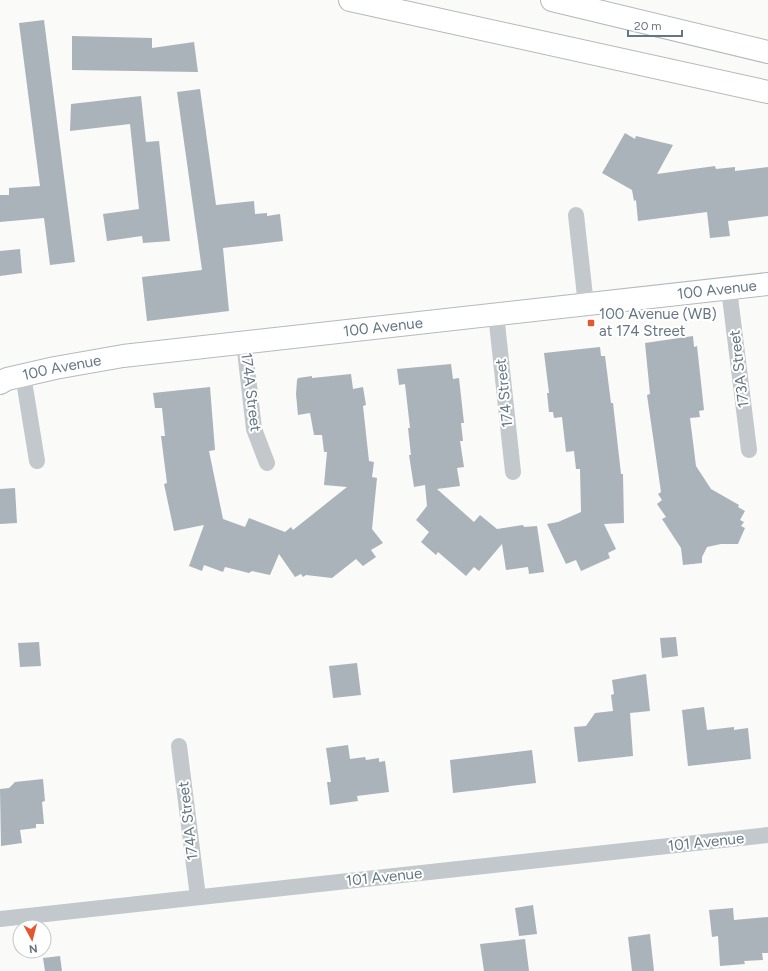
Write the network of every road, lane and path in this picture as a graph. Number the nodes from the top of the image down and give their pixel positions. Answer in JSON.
{"nodes":[{"id":1,"x":350,"y":0,"type":"edge"},
{"id":2,"x":368,"y":0,"type":"edge"},
{"id":3,"x":552,"y":0,"type":"edge"},
{"id":4,"x":428,"y":16,"type":"junction"},
{"id":5,"x":768,"y":52,"type":"edge"},
{"id":6,"x":768,"y":92,"type":"edge"},
{"id":7,"x":576,"y":215,"type":"dead end"},
{"id":8,"x":768,"y":284,"type":"edge"},
{"id":9,"x":729,"y":289,"type":"junction"},
{"id":10,"x":586,"y":304,"type":"junction"},
{"id":11,"x":496,"y":314,"type":"junction"},
{"id":12,"x":244,"y":342,"type":"junction"},
{"id":13,"x":23,"y":375,"type":"junction"},
{"id":14,"x":0,"y":383,"type":"edge"},
{"id":15,"x":748,"y":450,"type":"dead end"},
{"id":16,"x":37,"y":460,"type":"dead end"},
{"id":17,"x":266,"y":463,"type":"dead end"},
{"id":18,"x":513,"y":472,"type":"dead end"},
{"id":19,"x":179,"y":746,"type":"dead end"},
{"id":20,"x":768,"y":835,"type":"edge"},
{"id":21,"x":198,"y":897,"type":"junction"},
{"id":22,"x":0,"y":919,"type":"edge"}],
"edges":[{"from":1,"to":4,"type":"main road"},
{"from":2,"to":4,"type":"main road"},
{"from":3,"to":5,"type":"main road"},
{"from":4,"to":6,"type":"main road"},
{"from":7,"to":10,"type":"street"},
{"from":8,"to":9,"type":"main road","name":"100 Avenue"},
{"from":9,"to":10,"type":"main road","name":"100 Avenue"},
{"from":9,"to":15,"type":"street","name":"173A Street"},
{"from":10,"to":11,"type":"main road","name":"100 Avenue"},
{"from":11,"to":12,"type":"main road","name":"100 Avenue"},
{"from":11,"to":18,"type":"street","name":"174 Street"},
{"from":12,"to":13,"type":"main road","name":"100 Avenue"},
{"from":12,"to":17,"type":"street","name":"174A Street"},
{"from":13,"to":14,"type":"main road","name":"100 Avenue"},
{"from":13,"to":16,"type":"street"},
{"from":19,"to":21,"type":"street","name":"174A Street"},
{"from":20,"to":21,"type":"street","name":"101 Avenue"},
{"from":21,"to":22,"type":"street","name":"101 Avenue"}]}
